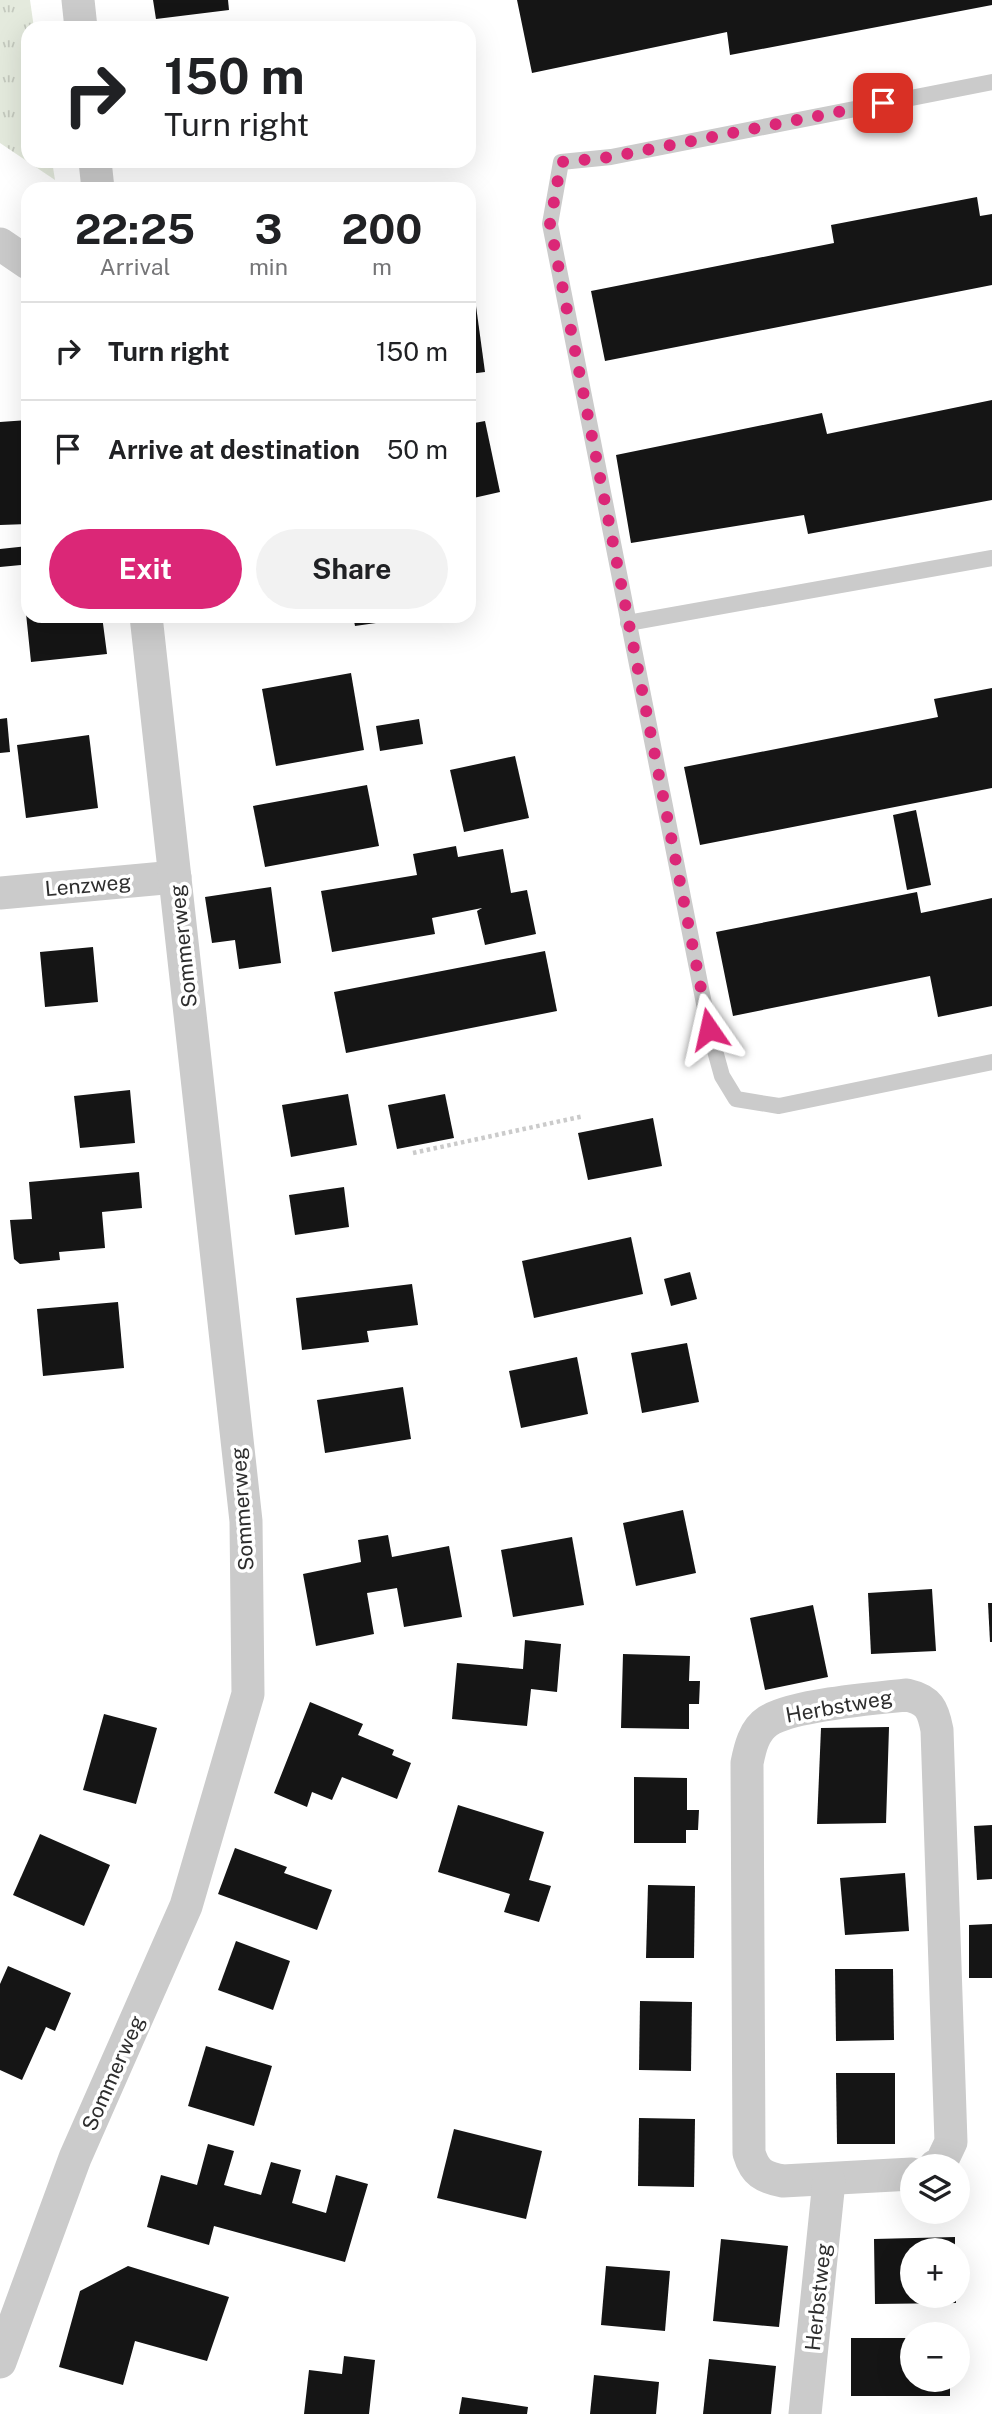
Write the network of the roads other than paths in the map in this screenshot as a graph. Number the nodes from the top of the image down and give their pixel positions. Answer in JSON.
{"nodes":[{"id":1,"x":78,"y":0,"type":"edge"},
{"id":2,"x":80,"y":21,"type":"edge"},
{"id":3,"x":992,"y":82,"type":"edge"},
{"id":4,"x":0,"y":244,"type":"edge"},
{"id":5,"x":21,"y":258,"type":"edge"},
{"id":6,"x":992,"y":558,"type":"edge"},
{"id":7,"x":147,"y":623,"type":"edge"},
{"id":8,"x":628,"y":623,"type":"junction"},
{"id":9,"x":175,"y":877,"type":"junction"},
{"id":10,"x":0,"y":893,"type":"edge"},
{"id":11,"x":992,"y":1062,"type":"edge"},
{"id":12,"x":946,"y":2154,"type":"edge"},
{"id":13,"x":900,"y":2175,"type":"edge"},
{"id":14,"x":829,"y":2181,"type":"junction"},
{"id":15,"x":0,"y":2362,"type":"edge"},
{"id":16,"x":804,"y":2414,"type":"edge"}],
"edges":[{"from":1,"to":2,"type":"street"},
{"from":3,"to":8,"type":"lane"},
{"from":4,"to":5,"type":"street"},
{"from":6,"to":8,"type":"lane"},
{"from":7,"to":9,"type":"street","name":"Sommerweg"},
{"from":8,"to":11,"type":"lane"},
{"from":9,"to":10,"type":"street","name":"Lenzweg"},
{"from":9,"to":15,"type":"street","name":"Sommerweg"},
{"from":12,"to":14,"type":"street","name":"Herbstweg"},
{"from":13,"to":14,"type":"street","name":"Herbstweg"},
{"from":14,"to":16,"type":"street","name":"Herbstweg"}]}
